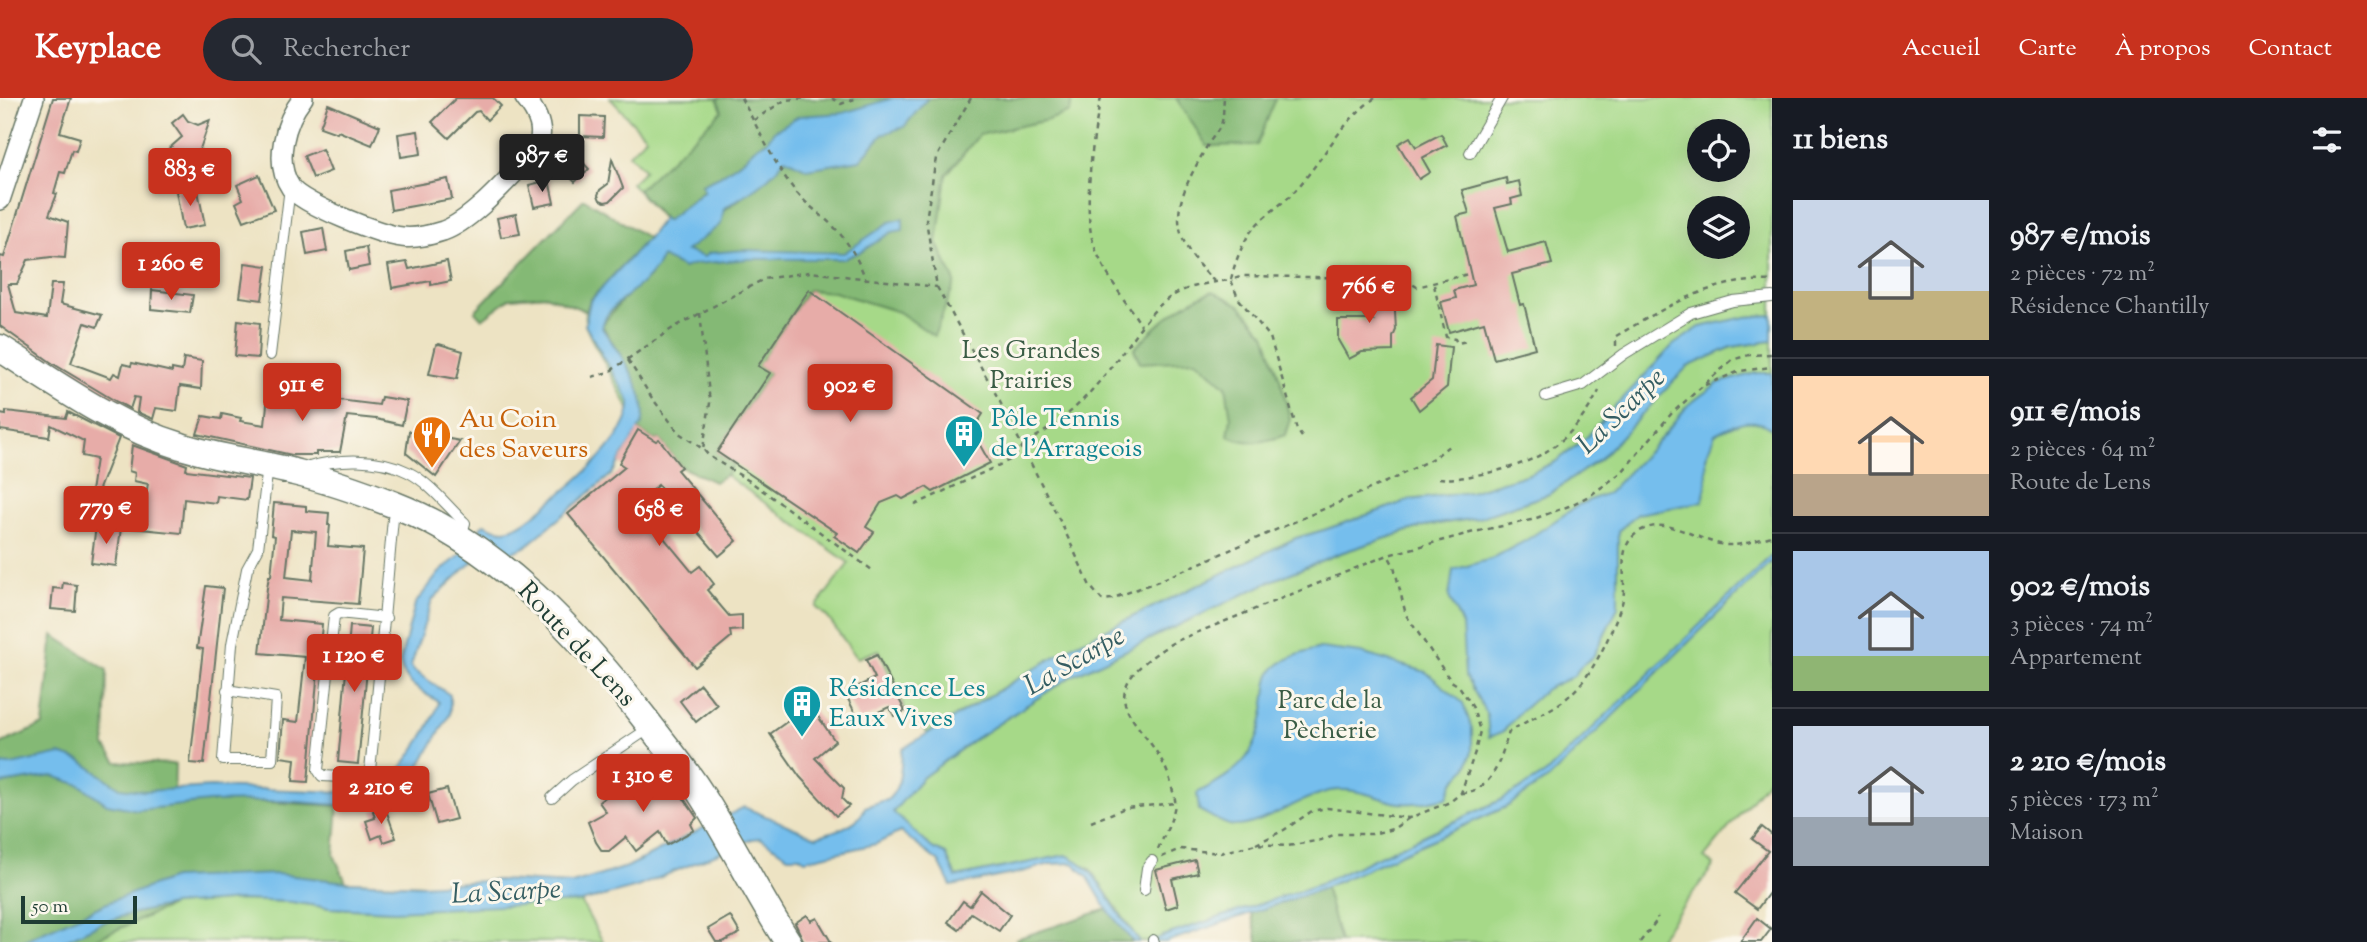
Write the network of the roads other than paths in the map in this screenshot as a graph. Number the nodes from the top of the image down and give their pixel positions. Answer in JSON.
{"nodes":[{"id":1,"x":34,"y":98,"type":"edge"},
{"id":2,"x":303,"y":98,"type":"edge"},
{"id":3,"x":525,"y":98,"type":"edge"},
{"id":4,"x":1502,"y":98,"type":"edge"},
{"id":5,"x":1469,"y":153,"type":"dead end"},
{"id":6,"x":290,"y":186,"type":"junction"},
{"id":7,"x":0,"y":200,"type":"edge"},
{"id":8,"x":1772,"y":297,"type":"edge"},
{"id":9,"x":0,"y":348,"type":"edge"},
{"id":10,"x":270,"y":355,"type":"dead end"},
{"id":11,"x":1546,"y":396,"type":"dead end"},
{"id":12,"x":268,"y":466,"type":"junction"},
{"id":13,"x":296,"y":472,"type":"junction"},
{"id":14,"x":396,"y":505,"type":"junction"},
{"id":15,"x":469,"y":541,"type":"junction"},
{"id":16,"x":386,"y":618,"type":"junction"},
{"id":17,"x":227,"y":690,"type":"junction"},
{"id":18,"x":651,"y":727,"type":"junction"},
{"id":19,"x":552,"y":798,"type":"dead end"},
{"id":20,"x":1152,"y":861,"type":"road end"},
{"id":21,"x":1144,"y":890,"type":"dead end"},
{"id":22,"x":788,"y":942,"type":"edge"}],
"edges":[{"from":1,"to":7,"type":"street"},
{"from":2,"to":6,"type":"street"},
{"from":3,"to":6,"type":"street"},
{"from":4,"to":5,"type":"lane"},
{"from":6,"to":10,"type":"lane"},
{"from":8,"to":11,"type":"lane"},
{"from":9,"to":12,"type":"main road","name":"Route de Lens"},
{"from":12,"to":13,"type":"main road","name":"Route de Lens"},
{"from":12,"to":17,"type":"lane"},
{"from":13,"to":14,"type":"main road","name":"Route de Lens"},
{"from":13,"to":15,"type":"lane"},
{"from":14,"to":15,"type":"main road","name":"Route de Lens"},
{"from":14,"to":16,"type":"lane"},
{"from":15,"to":18,"type":"main road","name":"Route de Lens"},
{"from":16,"to":16,"type":"lane"},
{"from":17,"to":17,"type":"lane"},
{"from":18,"to":19,"type":"lane"},
{"from":18,"to":22,"type":"main road","name":"Route de Lens"},
{"from":20,"to":21,"type":"lane"}]}
